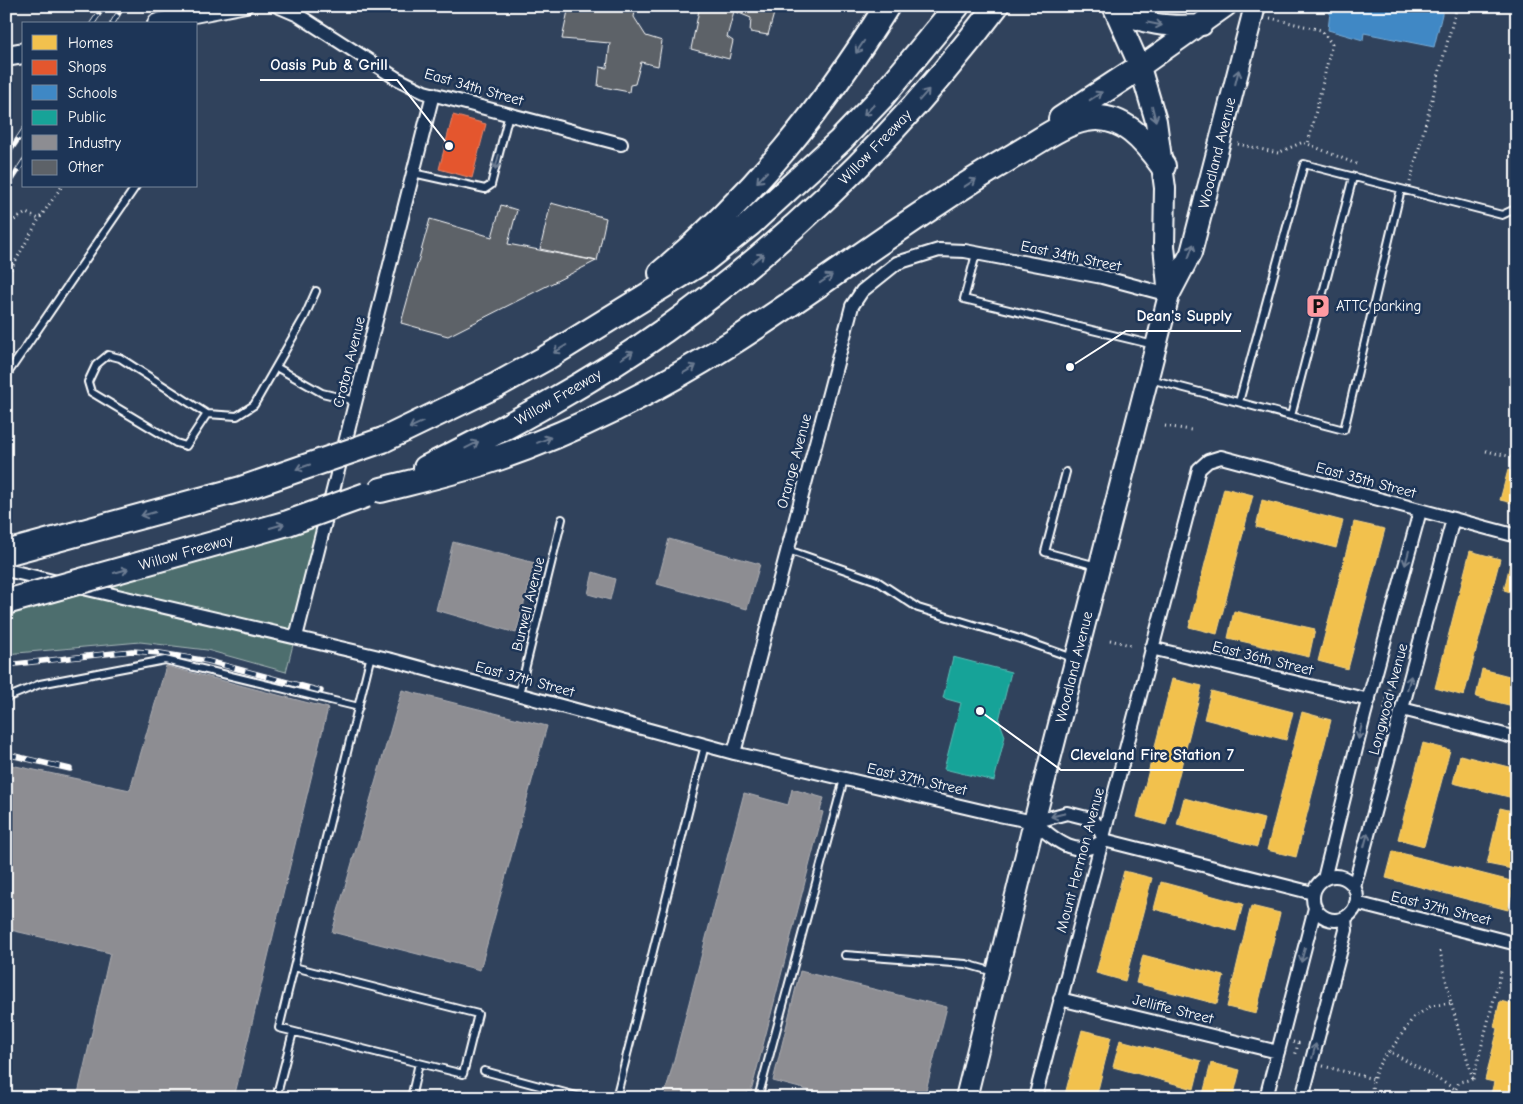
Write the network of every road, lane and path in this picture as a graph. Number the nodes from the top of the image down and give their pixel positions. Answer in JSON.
{"nodes":[{"id":1,"x":246,"y":6,"type":"edge"},
{"id":2,"x":277,"y":6,"type":"edge"},
{"id":3,"x":886,"y":6,"type":"edge"},
{"id":4,"x":957,"y":6,"type":"edge"},
{"id":5,"x":996,"y":6,"type":"edge"},
{"id":6,"x":1113,"y":6,"type":"edge"},
{"id":7,"x":1226,"y":6,"type":"edge"},
{"id":8,"x":1457,"y":6,"type":"edge"},
{"id":9,"x":1262,"y":12,"type":"edge"},
{"id":10,"x":176,"y":19,"type":"edge"},
{"id":11,"x":1202,"y":25,"type":"junction"},
{"id":12,"x":22,"y":53,"type":"edge"},
{"id":13,"x":6,"y":56,"type":"edge"},
{"id":14,"x":1140,"y":67,"type":"junction"},
{"id":15,"x":434,"y":94,"type":"junction"},
{"id":16,"x":509,"y":114,"type":"junction"},
{"id":17,"x":622,"y":144,"type":"dead end"},
{"id":18,"x":1308,"y":144,"type":"dead end"},
{"id":19,"x":999,"y":165,"type":"junction"},
{"id":20,"x":1163,"y":166,"type":"junction"},
{"id":21,"x":413,"y":173,"type":"junction"},
{"id":22,"x":1353,"y":177,"type":"junction"},
{"id":23,"x":61,"y":188,"type":"edge"},
{"id":24,"x":135,"y":188,"type":"edge"},
{"id":25,"x":1405,"y":190,"type":"junction"},
{"id":26,"x":1517,"y":208,"type":"edge"},
{"id":27,"x":39,"y":219,"type":"junction"},
{"id":28,"x":6,"y":225,"type":"edge"},
{"id":29,"x":971,"y":253,"type":"junction"},
{"id":30,"x":6,"y":278,"type":"edge"},
{"id":31,"x":316,"y":290,"type":"dead end"},
{"id":32,"x":1170,"y":295,"type":"junction"},
{"id":33,"x":601,"y":323,"type":"junction"},
{"id":34,"x":1157,"y":346,"type":"junction"},
{"id":35,"x":276,"y":367,"type":"junction"},
{"id":36,"x":6,"y":376,"type":"edge"},
{"id":37,"x":1149,"y":379,"type":"junction"},
{"id":38,"x":356,"y":401,"type":"junction"},
{"id":39,"x":1239,"y":402,"type":"junction"},
{"id":40,"x":207,"y":414,"type":"junction"},
{"id":41,"x":1292,"y":416,"type":"junction"},
{"id":42,"x":1165,"y":426,"type":"dead end"},
{"id":43,"x":1191,"y":430,"type":"dead end"},
{"id":44,"x":1486,"y":451,"type":"dead end"},
{"id":45,"x":1517,"y":458,"type":"edge"},
{"id":46,"x":1208,"y":461,"type":"joint"},
{"id":47,"x":1066,"y":472,"type":"dead end"},
{"id":48,"x":374,"y":492,"type":"junction"},
{"id":49,"x":1420,"y":511,"type":"junction"},
{"id":50,"x":562,"y":519,"type":"dead end"},
{"id":51,"x":1453,"y":519,"type":"junction"},
{"id":52,"x":1517,"y":536,"type":"edge"},
{"id":53,"x":788,"y":550,"type":"junction"},
{"id":54,"x":6,"y":553,"type":"edge"},
{"id":55,"x":1100,"y":567,"type":"junction"},
{"id":56,"x":6,"y":570,"type":"edge"},
{"id":57,"x":6,"y":602,"type":"edge"},
{"id":58,"x":296,"y":637,"type":"junction"},
{"id":59,"x":1110,"y":640,"type":"dead end"},
{"id":60,"x":1134,"y":646,"type":"dead end"},
{"id":61,"x":1151,"y":648,"type":"junction"},
{"id":62,"x":371,"y":655,"type":"junction"},
{"id":63,"x":1076,"y":660,"type":"junction"},
{"id":64,"x":1380,"y":685,"type":"dead end"},
{"id":65,"x":1390,"y":686,"type":"junction"},
{"id":66,"x":1398,"y":687,"type":"dead end"},
{"id":67,"x":519,"y":694,"type":"junction"},
{"id":68,"x":6,"y":698,"type":"edge"},
{"id":69,"x":1368,"y":700,"type":"junction"},
{"id":70,"x":359,"y":707,"type":"junction"},
{"id":71,"x":1402,"y":710,"type":"junction"},
{"id":72,"x":1382,"y":719,"type":"dead end"},
{"id":73,"x":1517,"y":738,"type":"edge"},
{"id":74,"x":706,"y":745,"type":"junction"},
{"id":75,"x":734,"y":753,"type":"junction"},
{"id":76,"x":844,"y":779,"type":"junction"},
{"id":77,"x":1034,"y":822,"type":"junction"},
{"id":78,"x":1104,"y":840,"type":"junction"},
{"id":79,"x":1324,"y":879,"type":"junction"},
{"id":80,"x":1354,"y":887,"type":"junction"},
{"id":81,"x":1314,"y":893,"type":"junction"},
{"id":82,"x":1356,"y":903,"type":"junction"},
{"id":83,"x":1315,"y":908,"type":"junction"},
{"id":84,"x":1345,"y":918,"type":"junction"},
{"id":85,"x":1517,"y":944,"type":"edge"},
{"id":86,"x":1440,"y":951,"type":"dead end"},
{"id":87,"x":845,"y":955,"type":"dead end"},
{"id":88,"x":294,"y":967,"type":"junction"},
{"id":89,"x":1502,"y":968,"type":"dead end"},
{"id":90,"x":998,"y":972,"type":"junction"},
{"id":91,"x":1060,"y":999,"type":"junction"},
{"id":92,"x":1451,"y":1003,"type":"junction"},
{"id":93,"x":293,"y":1032,"type":"junction"},
{"id":94,"x":1390,"y":1051,"type":"junction"},
{"id":95,"x":1278,"y":1052,"type":"junction"},
{"id":96,"x":419,"y":1063,"type":"junction"},
{"id":97,"x":1321,"y":1066,"type":"dead end"},
{"id":98,"x":484,"y":1071,"type":"dead end"},
{"id":99,"x":1373,"y":1079,"type":"junction"},
{"id":100,"x":1473,"y":1079,"type":"junction"},
{"id":101,"x":1455,"y":1089,"type":"junction"},
{"id":102,"x":276,"y":1098,"type":"edge"},
{"id":103,"x":411,"y":1098,"type":"edge"},
{"id":104,"x":584,"y":1098,"type":"edge"},
{"id":105,"x":616,"y":1098,"type":"edge"},
{"id":106,"x":758,"y":1098,"type":"edge"},
{"id":107,"x":966,"y":1098,"type":"edge"},
{"id":108,"x":1035,"y":1098,"type":"edge"},
{"id":109,"x":1266,"y":1098,"type":"edge"},
{"id":110,"x":1302,"y":1098,"type":"edge"},
{"id":111,"x":1372,"y":1098,"type":"edge"},
{"id":112,"x":1452,"y":1098,"type":"edge"}],
"edges":[{"from":1,"to":10,"type":"street"},
{"from":2,"to":15,"type":"street","name":"East 34th Street"},
{"from":3,"to":33,"type":"highway","one_way":true},
{"from":4,"to":33,"type":"highway","name":"Willow Freeway","one_way":true},
{"from":48,"to":5,"type":"highway","name":"Willow Freeway","one_way":true},
{"from":6,"to":11,"type":"main road","one_way":true},
{"from":6,"to":14,"type":"main road","name":"Woodland Avenue"},
{"from":7,"to":11,"type":"main road"},
{"from":8,"to":25,"type":"path"},
{"from":9,"to":18,"type":"path"},
{"from":32,"to":9,"type":"main road","name":"Woodland Avenue","one_way":true},
{"from":11,"to":14,"type":"main road"},
{"from":12,"to":13,"type":"main road"},
{"from":19,"to":14,"type":"highway","one_way":true},
{"from":14,"to":20,"type":"main road","name":"Woodland Avenue","one_way":true},
{"from":15,"to":16,"type":"street","name":"East 34th Street"},
{"from":15,"to":21,"type":"street","name":"Croton Avenue"},
{"from":16,"to":17,"type":"street","name":"East 34th Street"},
{"from":16,"to":21,"type":"lane","one_way":true},
{"from":19,"to":20,"type":"highway"},
{"from":48,"to":19,"type":"highway","one_way":true},
{"from":20,"to":32,"type":"main road","name":"Woodland Avenue"},
{"from":21,"to":38,"type":"street","name":"Croton Avenue"},
{"from":22,"to":25,"type":"lane"},
{"from":22,"to":39,"type":"lane"},
{"from":22,"to":41,"type":"lane"},
{"from":23,"to":27,"type":"path"},
{"from":24,"to":36,"type":"lane"},
{"from":25,"to":26,"type":"lane"},
{"from":25,"to":41,"type":"lane"},
{"from":27,"to":28,"type":"path"},
{"from":27,"to":30,"type":"path"},
{"from":29,"to":32,"type":"street","name":"East 34th Street"},
{"from":29,"to":34,"type":"lane"},
{"from":29,"to":53,"type":"street","name":"Orange Avenue"},
{"from":31,"to":35,"type":"lane"},
{"from":32,"to":34,"type":"main road","name":"Woodland Avenue"},
{"from":33,"to":54,"type":"highway","name":"Willow Freeway","one_way":true,"bridge":true},
{"from":34,"to":37,"type":"main road","name":"Woodland Avenue"},
{"from":35,"to":38,"type":"lane"},
{"from":35,"to":40,"type":"lane"},
{"from":37,"to":39,"type":"lane"},
{"from":37,"to":55,"type":"main road","name":"Woodland Avenue"},
{"from":38,"to":58,"type":"street","name":"Croton Avenue"},
{"from":39,"to":41,"type":"lane"},
{"from":40,"to":40,"type":"lane"},
{"from":42,"to":43,"type":"path"},
{"from":44,"to":45,"type":"path"},
{"from":46,"to":49,"type":"street","name":"East 35th Street"},
{"from":46,"to":61,"type":"street","name":"Mount Hermon Avenue"},
{"from":47,"to":55,"type":"lane"},
{"from":57,"to":48,"type":"highway","name":"Willow Freeway","one_way":true,"bridge":true},
{"from":49,"to":51,"type":"street","name":"East 35th Street"},
{"from":49,"to":69,"type":"street","name":"Longwood Avenue","one_way":true},
{"from":50,"to":67,"type":"lane","name":"Burwell Avenue"},
{"from":51,"to":52,"type":"street","name":"East 35th Street"},
{"from":71,"to":51,"type":"street","name":"Longwood Avenue","one_way":true},
{"from":53,"to":63,"type":"lane"},
{"from":53,"to":75,"type":"street","name":"Orange Avenue"},
{"from":55,"to":63,"type":"main road","name":"Woodland Avenue"},
{"from":56,"to":58,"type":"street","name":"East 37th Street"},
{"from":58,"to":62,"type":"street","name":"East 37th Street"},
{"from":59,"to":60,"type":"path"},
{"from":61,"to":69,"type":"street","name":"East 36th Street"},
{"from":61,"to":78,"type":"street","name":"Mount Hermon Avenue"},
{"from":62,"to":67,"type":"street","name":"East 37th Street"},
{"from":62,"to":70,"type":"lane"},
{"from":63,"to":77,"type":"main road","name":"Woodland Avenue"},
{"from":64,"to":65,"type":"path"},
{"from":65,"to":66,"type":"path"},
{"from":65,"to":72,"type":"path"},
{"from":67,"to":74,"type":"street","name":"East 37th Street"},
{"from":68,"to":70,"type":"lane"},
{"from":69,"to":79,"type":"street","name":"Longwood Avenue","one_way":true},
{"from":70,"to":88,"type":"lane"},
{"from":71,"to":73,"type":"street"},
{"from":80,"to":71,"type":"street","name":"Longwood Avenue","one_way":true},
{"from":74,"to":75,"type":"street","name":"East 37th Street"},
{"from":74,"to":105,"type":"lane"},
{"from":75,"to":76,"type":"street","name":"East 37th Street"},
{"from":76,"to":77,"type":"street","name":"East 37th Street"},
{"from":76,"to":106,"type":"lane"},
{"from":77,"to":78,"type":"street","name":"East 37th Street"},
{"from":78,"to":77,"type":"street","name":"East 37th Street","one_way":true},
{"from":77,"to":90,"type":"main road","name":"Woodland Avenue"},
{"from":78,"to":81,"type":"street"},
{"from":78,"to":91,"type":"street","name":"Mount Hermon Avenue"},
{"from":79,"to":80,"type":"street"},
{"from":79,"to":81,"type":"street"},
{"from":80,"to":82,"type":"street"},
{"from":81,"to":83,"type":"street"},
{"from":82,"to":84,"type":"street"},
{"from":82,"to":85,"type":"street","name":"East 37th Street"},
{"from":83,"to":84,"type":"street"},
{"from":83,"to":95,"type":"street","one_way":true},
{"from":110,"to":84,"type":"street","one_way":true},
{"from":86,"to":92,"type":"path"},
{"from":87,"to":90,"type":"lane"},
{"from":88,"to":93,"type":"lane"},
{"from":88,"to":96,"type":"lane"},
{"from":89,"to":100,"type":"path"},
{"from":90,"to":107,"type":"main road","name":"Woodland Avenue"},
{"from":91,"to":95,"type":"street","name":"Jelliffe Street"},
{"from":91,"to":108,"type":"street","name":"Mount Hermon Avenue"},
{"from":92,"to":94,"type":"path"},
{"from":92,"to":100,"type":"path"},
{"from":93,"to":96,"type":"lane"},
{"from":93,"to":102,"type":"lane"},
{"from":94,"to":99,"type":"path"},
{"from":94,"to":101,"type":"path"},
{"from":95,"to":109,"type":"street"},
{"from":96,"to":103,"type":"lane"},
{"from":97,"to":99,"type":"path"},
{"from":98,"to":104,"type":"lane"},
{"from":99,"to":111,"type":"path"},
{"from":100,"to":101,"type":"path"},
{"from":101,"to":112,"type":"path"}]}
